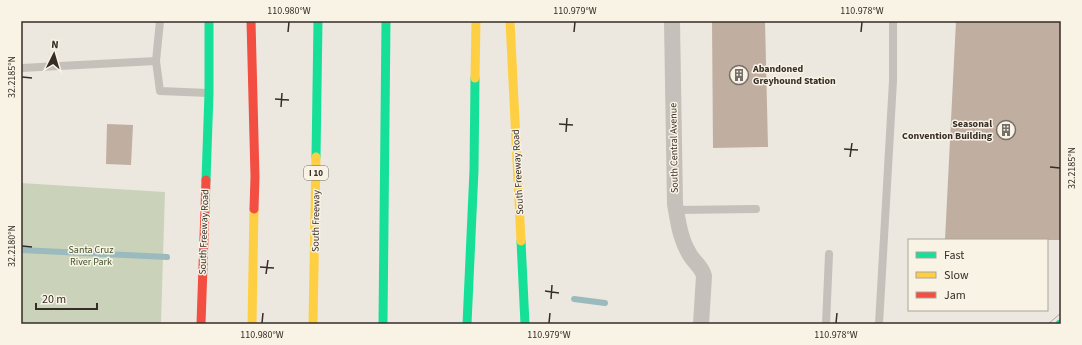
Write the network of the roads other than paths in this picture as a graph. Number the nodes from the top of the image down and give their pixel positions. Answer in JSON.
{"nodes":[{"id":1,"x":160,"y":21,"type":"edge"},
{"id":2,"x":209,"y":21,"type":"edge"},
{"id":3,"x":251,"y":21,"type":"edge"},
{"id":4,"x":318,"y":21,"type":"edge"},
{"id":5,"x":386,"y":21,"type":"edge"},
{"id":6,"x":476,"y":21,"type":"edge"},
{"id":7,"x":510,"y":21,"type":"edge"},
{"id":8,"x":672,"y":21,"type":"edge"},
{"id":9,"x":893,"y":21,"type":"edge"},
{"id":10,"x":156,"y":62,"type":"junction"},
{"id":11,"x":21,"y":68,"type":"edge"},
{"id":12,"x":209,"y":93,"type":"junction"},
{"id":13,"x":756,"y":209,"type":"dead end"},
{"id":14,"x":676,"y":210,"type":"junction"},
{"id":15,"x":829,"y":254,"type":"dead end"},
{"id":16,"x":201,"y":324,"type":"edge"},
{"id":17,"x":252,"y":324,"type":"edge"},
{"id":18,"x":313,"y":324,"type":"edge"},
{"id":19,"x":383,"y":324,"type":"edge"},
{"id":20,"x":467,"y":324,"type":"edge"},
{"id":21,"x":525,"y":324,"type":"edge"},
{"id":22,"x":701,"y":324,"type":"edge"},
{"id":23,"x":826,"y":324,"type":"edge"},
{"id":24,"x":879,"y":324,"type":"edge"}],
"edges":[{"from":1,"to":10,"type":"lane"},
{"from":2,"to":12,"type":"main road","name":"South Freeway Road"},
{"from":3,"to":17,"type":"main road"},
{"from":4,"to":18,"type":"main road","name":"South Freeway","number":"I 10"},
{"from":5,"to":19,"type":"main road"},
{"from":6,"to":20,"type":"main road"},
{"from":7,"to":21,"type":"main road","name":"South Freeway Road"},
{"from":8,"to":14,"type":"street","name":"South Central Avenue"},
{"from":9,"to":24,"type":"lane"},
{"from":10,"to":11,"type":"lane"},
{"from":10,"to":12,"type":"lane"},
{"from":12,"to":16,"type":"main road","name":"South Freeway Road"},
{"from":13,"to":14,"type":"lane"},
{"from":14,"to":22,"type":"street","name":"South Central Avenue"},
{"from":15,"to":23,"type":"lane"}]}
